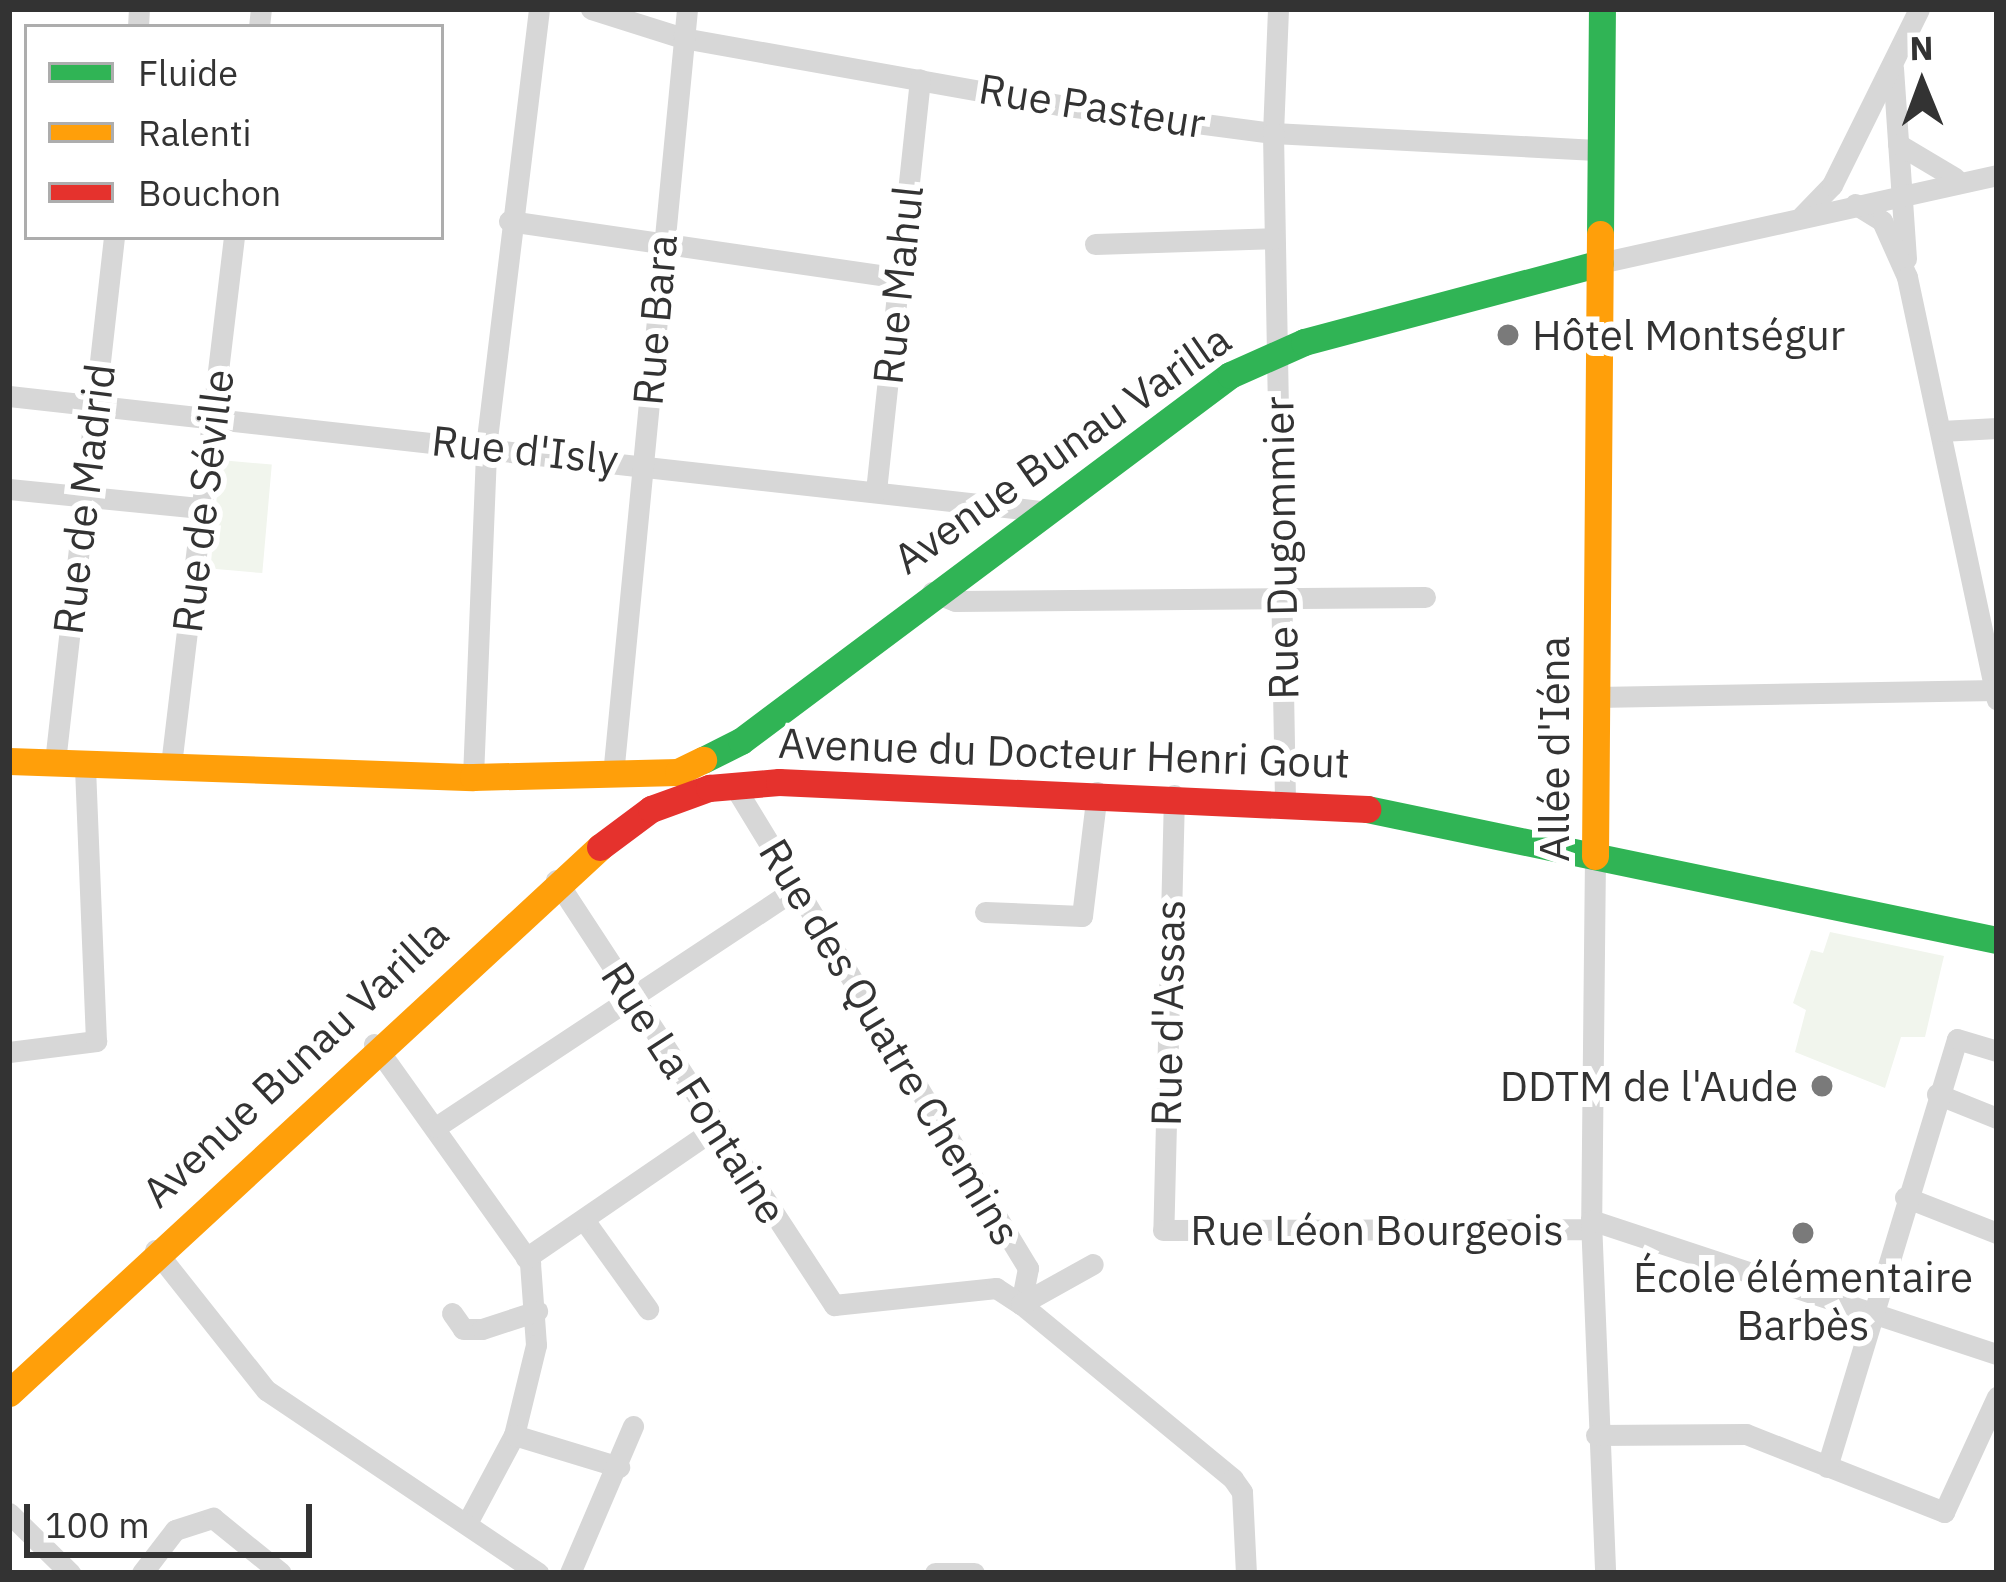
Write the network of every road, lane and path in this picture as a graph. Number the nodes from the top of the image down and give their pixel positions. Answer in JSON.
{"nodes":[{"id":1,"x":539,"y":9,"type":"edge"},
{"id":2,"x":591,"y":9,"type":"edge"},
{"id":3,"x":688,"y":9,"type":"edge"},
{"id":4,"x":1278,"y":9,"type":"edge"},
{"id":5,"x":1602,"y":9,"type":"edge"},
{"id":6,"x":1919,"y":9,"type":"edge"},
{"id":7,"x":683,"y":38,"type":"junction"},
{"id":8,"x":1892,"y":65,"type":"junction"},
{"id":9,"x":920,"y":79,"type":"junction"},
{"id":10,"x":1273,"y":133,"type":"junction"},
{"id":11,"x":1898,"y":144,"type":"junction"},
{"id":12,"x":1601,"y":150,"type":"junction"},
{"id":13,"x":1997,"y":175,"type":"edge"},
{"id":14,"x":1956,"y":178,"type":"junction"},
{"id":15,"x":1902,"y":191,"type":"junction"},
{"id":16,"x":1855,"y":204,"type":"junction"},
{"id":17,"x":1802,"y":216,"type":"junction"},
{"id":18,"x":509,"y":221,"type":"junction"},
{"id":19,"x":1274,"y":238,"type":"junction"},
{"id":20,"x":114,"y":240,"type":"edge"},
{"id":21,"x":234,"y":240,"type":"edge"},
{"id":22,"x":1095,"y":244,"type":"dead end"},
{"id":23,"x":662,"y":245,"type":"junction"},
{"id":24,"x":1600,"y":263,"type":"junction"},
{"id":25,"x":1907,"y":277,"type":"junction"},
{"id":26,"x":898,"y":278,"type":"junction"},
{"id":27,"x":1278,"y":350,"type":"junction"},
{"id":28,"x":9,"y":395,"type":"edge"},
{"id":29,"x":95,"y":404,"type":"junction"},
{"id":30,"x":214,"y":416,"type":"junction"},
{"id":31,"x":1997,"y":428,"type":"edge"},
{"id":32,"x":1941,"y":431,"type":"junction"},
{"id":33,"x":486,"y":447,"type":"junction"},
{"id":34,"x":642,"y":463,"type":"junction"},
{"id":35,"x":9,"y":489,"type":"edge"},
{"id":36,"x":876,"y":490,"type":"junction"},
{"id":37,"x":86,"y":499,"type":"junction"},
{"id":38,"x":201,"y":508,"type":"junction"},
{"id":39,"x":1040,"y":512,"type":"junction"},
{"id":40,"x":932,"y":592,"type":"junction"},
{"id":41,"x":1425,"y":597,"type":"dead end"},
{"id":42,"x":1280,"y":598,"type":"junction"},
{"id":43,"x":1996,"y":693,"type":"edge"},
{"id":44,"x":1596,"y":697,"type":"junction"},
{"id":45,"x":741,"y":741,"type":"junction"},
{"id":46,"x":9,"y":761,"type":"edge"},
{"id":47,"x":55,"y":762,"type":"junction"},
{"id":48,"x":85,"y":763,"type":"junction"},
{"id":49,"x":172,"y":765,"type":"junction"},
{"id":50,"x":613,"y":775,"type":"junction"},
{"id":51,"x":473,"y":777,"type":"junction"},
{"id":52,"x":742,"y":783,"type":"junction"},
{"id":53,"x":1096,"y":793,"type":"junction"},
{"id":54,"x":1174,"y":795,"type":"junction"},
{"id":55,"x":1285,"y":799,"type":"junction"},
{"id":56,"x":655,"y":802,"type":"junction"},
{"id":57,"x":1594,"y":856,"type":"junction"},
{"id":58,"x":556,"y":880,"type":"junction"},
{"id":59,"x":795,"y":889,"type":"junction"},
{"id":60,"x":985,"y":912,"type":"dead end"},
{"id":61,"x":1997,"y":940,"type":"edge"},
{"id":62,"x":630,"y":994,"type":"junction"},
{"id":63,"x":374,"y":1044,"type":"junction"},
{"id":64,"x":1997,"y":1051,"type":"edge"},
{"id":65,"x":9,"y":1052,"type":"edge"},
{"id":66,"x":1937,"y":1094,"type":"junction"},
{"id":67,"x":1997,"y":1118,"type":"edge"},
{"id":68,"x":436,"y":1127,"type":"junction"},
{"id":69,"x":717,"y":1127,"type":"junction"},
{"id":70,"x":1905,"y":1197,"type":"junction"},
{"id":71,"x":584,"y":1220,"type":"junction"},
{"id":72,"x":1591,"y":1225,"type":"junction"},
{"id":73,"x":1163,"y":1230,"type":"joint"},
{"id":74,"x":1997,"y":1233,"type":"edge"},
{"id":75,"x":154,"y":1250,"type":"junction"},
{"id":76,"x":526,"y":1258,"type":"junction"},
{"id":77,"x":1093,"y":1264,"type":"dead end"},
{"id":78,"x":1021,"y":1304,"type":"junction"},
{"id":79,"x":648,"y":1310,"type":"dead end"},
{"id":80,"x":537,"y":1311,"type":"junction"},
{"id":81,"x":452,"y":1313,"type":"dead end"},
{"id":82,"x":1875,"y":1314,"type":"junction"},
{"id":83,"x":1997,"y":1354,"type":"edge"},
{"id":84,"x":9,"y":1393,"type":"edge"},
{"id":85,"x":1997,"y":1396,"type":"edge"},
{"id":86,"x":633,"y":1426,"type":"dead end"},
{"id":87,"x":1596,"y":1435,"type":"junction"},
{"id":88,"x":514,"y":1436,"type":"junction"},
{"id":89,"x":1827,"y":1466,"type":"junction"},
{"id":90,"x":619,"y":1467,"type":"junction"},
{"id":91,"x":9,"y":1513,"type":"edge"},
{"id":92,"x":467,"y":1523,"type":"junction"},
{"id":93,"x":70,"y":1573,"type":"edge"},
{"id":94,"x":142,"y":1573,"type":"edge"},
{"id":95,"x":281,"y":1573,"type":"edge"},
{"id":96,"x":538,"y":1573,"type":"edge"},
{"id":97,"x":570,"y":1573,"type":"edge"},
{"id":98,"x":934,"y":1573,"type":"edge"},
{"id":99,"x":974,"y":1573,"type":"edge"},
{"id":100,"x":1246,"y":1573,"type":"edge"},
{"id":101,"x":1605,"y":1573,"type":"edge"}],
"edges":[{"from":1,"to":18,"type":"street"},
{"from":2,"to":7,"type":"street","name":"Rue Pasteur"},
{"from":3,"to":7,"type":"street","name":"Rue Bara"},
{"from":4,"to":10,"type":"street","name":"Rue Dugommier"},
{"from":5,"to":12,"type":"main road","name":"Allée d'Iéna"},
{"from":6,"to":8,"type":"street"},
{"from":7,"to":9,"type":"street","name":"Rue Pasteur"},
{"from":7,"to":23,"type":"street","name":"Rue Bara"},
{"from":8,"to":11,"type":"street"},
{"from":8,"to":17,"type":"street"},
{"from":9,"to":10,"type":"street","name":"Rue Pasteur"},
{"from":9,"to":26,"type":"street","name":"Rue Mahul"},
{"from":10,"to":12,"type":"street","name":"Rue Pasteur"},
{"from":10,"to":19,"type":"street","name":"Rue Dugommier"},
{"from":11,"to":14,"type":"street"},
{"from":11,"to":15,"type":"street"},
{"from":12,"to":24,"type":"main road","name":"Allée d'Iéna"},
{"from":13,"to":14,"type":"street"},
{"from":14,"to":15,"type":"street"},
{"from":15,"to":16,"type":"street"},
{"from":15,"to":25,"type":"street"},
{"from":16,"to":17,"type":"street"},
{"from":16,"to":25,"type":"street"},
{"from":17,"to":24,"type":"street"},
{"from":18,"to":23,"type":"street"},
{"from":18,"to":33,"type":"street"},
{"from":19,"to":22,"type":"street"},
{"from":19,"to":27,"type":"street","name":"Rue Dugommier"},
{"from":20,"to":29,"type":"street","name":"Rue de Madrid"},
{"from":21,"to":30,"type":"street","name":"Rue de Séville"},
{"from":23,"to":26,"type":"street"},
{"from":23,"to":34,"type":"street","name":"Rue Bara"},
{"from":24,"to":27,"type":"main road","name":"Avenue Bunau Varilla"},
{"from":24,"to":44,"type":"main road","name":"Allée d'Iéna"},
{"from":25,"to":32,"type":"street"},
{"from":26,"to":36,"type":"street","name":"Rue Mahul"},
{"from":27,"to":39,"type":"main road","name":"Avenue Bunau Varilla"},
{"from":27,"to":42,"type":"street","name":"Rue Dugommier"},
{"from":28,"to":29,"type":"street","name":"Rue d'Isly"},
{"from":29,"to":30,"type":"street","name":"Rue d'Isly"},
{"from":29,"to":37,"type":"street","name":"Rue de Madrid"},
{"from":30,"to":33,"type":"street","name":"Rue d'Isly"},
{"from":30,"to":38,"type":"street","name":"Rue de Séville"},
{"from":31,"to":32,"type":"street"},
{"from":32,"to":43,"type":"street"},
{"from":33,"to":34,"type":"street","name":"Rue d'Isly"},
{"from":33,"to":51,"type":"street"},
{"from":34,"to":36,"type":"street","name":"Rue d'Isly"},
{"from":34,"to":50,"type":"street","name":"Rue Bara"},
{"from":35,"to":37,"type":"street"},
{"from":36,"to":39,"type":"street","name":"Rue d'Isly"},
{"from":37,"to":38,"type":"street"},
{"from":37,"to":47,"type":"street","name":"Rue de Madrid"},
{"from":38,"to":49,"type":"street","name":"Rue de Séville"},
{"from":39,"to":40,"type":"main road","name":"Avenue Bunau Varilla"},
{"from":40,"to":42,"type":"street"},
{"from":40,"to":45,"type":"main road","name":"Avenue Bunau Varilla"},
{"from":41,"to":42,"type":"street"},
{"from":42,"to":55,"type":"street","name":"Rue Dugommier"},
{"from":43,"to":44,"type":"street"},
{"from":44,"to":57,"type":"main road","name":"Allée d'Iéna"},
{"from":45,"to":52,"type":"main road"},
{"from":45,"to":56,"type":"main road","name":"Avenue Bunau Varilla"},
{"from":46,"to":47,"type":"main road"},
{"from":47,"to":48,"type":"main road"},
{"from":48,"to":49,"type":"main road"},
{"from":48,"to":65,"type":"street"},
{"from":49,"to":51,"type":"main road"},
{"from":50,"to":51,"type":"main road"},
{"from":50,"to":56,"type":"main road"},
{"from":50,"to":56,"type":"main road","name":"Avenue Bunau Varilla"},
{"from":52,"to":53,"type":"main road","name":"Avenue du Docteur Henri Gout"},
{"from":52,"to":56,"type":"main road","name":"Avenue du Docteur Henri Gout"},
{"from":52,"to":59,"type":"street","name":"Rue des Quatre Chemins"},
{"from":53,"to":54,"type":"main road","name":"Avenue du Docteur Henri Gout"},
{"from":53,"to":60,"type":"street"},
{"from":54,"to":55,"type":"main road","name":"Avenue du Docteur Henri Gout"},
{"from":54,"to":73,"type":"street","name":"Rue d'Assas"},
{"from":55,"to":57,"type":"main road","name":"Avenue du Docteur Henri Gout"},
{"from":56,"to":58,"type":"main road","name":"Avenue Bunau Varilla"},
{"from":57,"to":61,"type":"main road","name":"Avenue du Docteur Henri Gout"},
{"from":57,"to":72,"type":"street","name":"Allée d'Iéna"},
{"from":58,"to":62,"type":"street","name":"Rue La Fontaine"},
{"from":58,"to":63,"type":"main road","name":"Avenue Bunau Varilla"},
{"from":59,"to":62,"type":"street"},
{"from":59,"to":78,"type":"street","name":"Rue des Quatre Chemins"},
{"from":62,"to":68,"type":"street"},
{"from":62,"to":69,"type":"street","name":"Rue La Fontaine"},
{"from":63,"to":68,"type":"street"},
{"from":63,"to":75,"type":"main road","name":"Avenue Bunau Varilla"},
{"from":64,"to":66,"type":"street"},
{"from":66,"to":67,"type":"street"},
{"from":66,"to":70,"type":"street"},
{"from":68,"to":76,"type":"street"},
{"from":69,"to":71,"type":"street"},
{"from":69,"to":78,"type":"street","name":"Rue La Fontaine"},
{"from":70,"to":74,"type":"street"},
{"from":70,"to":82,"type":"street"},
{"from":71,"to":76,"type":"street"},
{"from":71,"to":79,"type":"street"},
{"from":72,"to":73,"type":"street","name":"Rue Léon Bourgeois"},
{"from":72,"to":82,"type":"street","name":"Rue Léon Bourgeois"},
{"from":72,"to":87,"type":"street","name":"Allée d'Iéna"},
{"from":75,"to":84,"type":"main road","name":"Avenue Bunau Varilla"},
{"from":75,"to":92,"type":"street"},
{"from":76,"to":80,"type":"street"},
{"from":77,"to":78,"type":"street"},
{"from":78,"to":100,"type":"street"},
{"from":80,"to":81,"type":"street"},
{"from":80,"to":88,"type":"street"},
{"from":82,"to":83,"type":"street","name":"Rue Léon Bourgeois"},
{"from":82,"to":89,"type":"street"},
{"from":85,"to":89,"type":"street"},
{"from":86,"to":90,"type":"street"},
{"from":87,"to":89,"type":"street"},
{"from":87,"to":101,"type":"street","name":"Allée d'Iéna"},
{"from":88,"to":90,"type":"street"},
{"from":88,"to":92,"type":"street"},
{"from":90,"to":97,"type":"street"},
{"from":91,"to":93,"type":"street"},
{"from":92,"to":96,"type":"street"},
{"from":94,"to":95,"type":"street"},
{"from":98,"to":99,"type":"street"}]}
